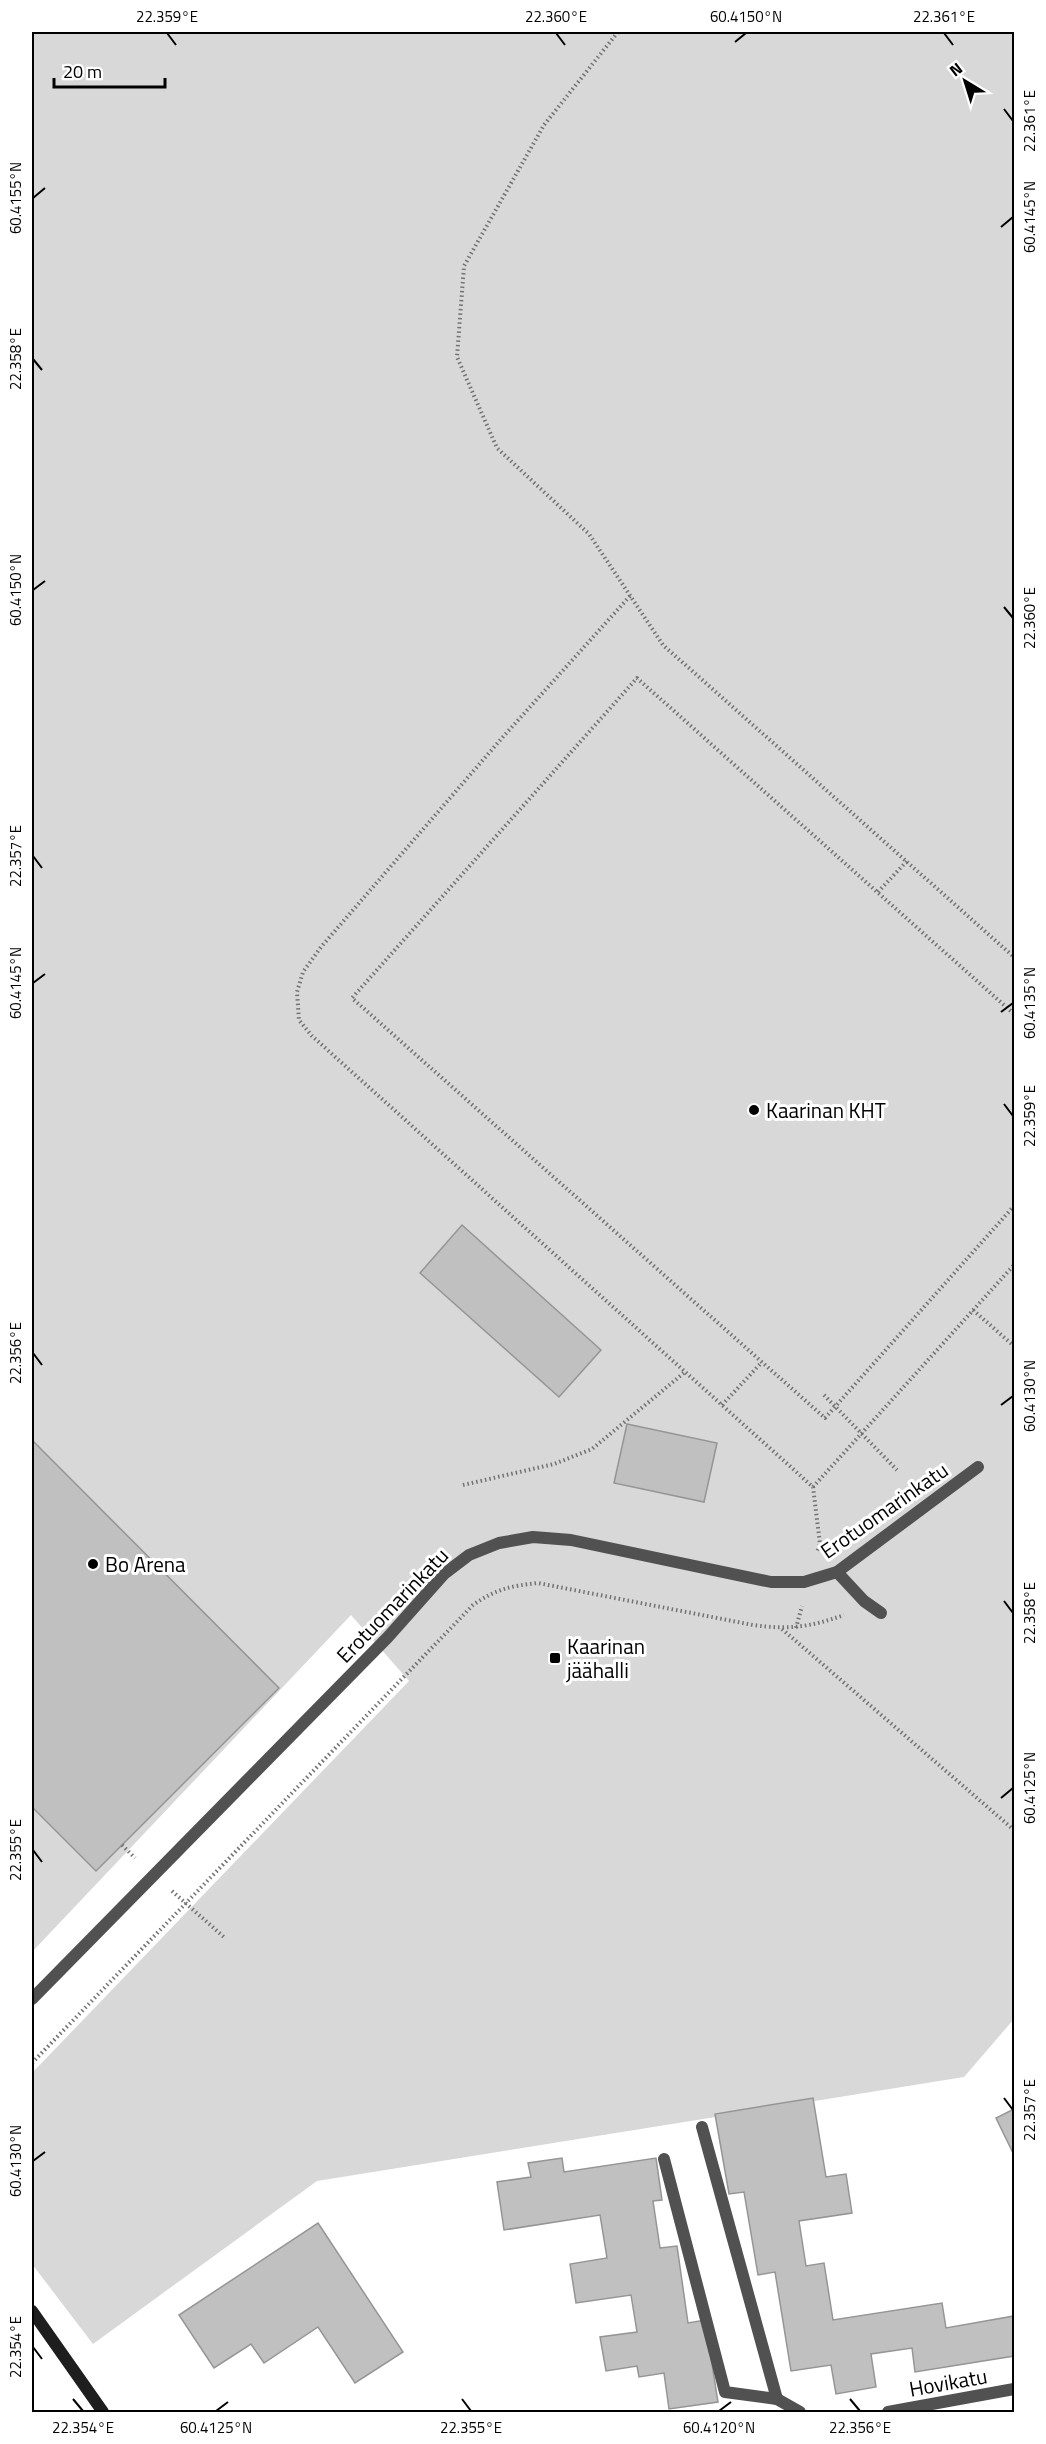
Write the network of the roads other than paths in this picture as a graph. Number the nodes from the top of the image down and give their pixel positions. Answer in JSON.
{"nodes":[{"id":1,"x":978,"y":1467,"type":"dead end"},
{"id":2,"x":837,"y":1572,"type":"junction"},
{"id":3,"x":881,"y":1613,"type":"dead end"},
{"id":4,"x":32,"y":1999,"type":"edge"},
{"id":5,"x":702,"y":2127,"type":"dead end"},
{"id":6,"x":664,"y":2159,"type":"dead end"},
{"id":7,"x":32,"y":2311,"type":"edge"},
{"id":8,"x":1014,"y":2389,"type":"edge"},
{"id":9,"x":777,"y":2399,"type":"junction"},
{"id":10,"x":104,"y":2412,"type":"edge"},
{"id":11,"x":800,"y":2412,"type":"edge"},
{"id":12,"x":888,"y":2412,"type":"edge"}],
"edges":[{"from":1,"to":2,"type":"street","name":"Erotuomarinkatu"},
{"from":2,"to":3,"type":"street"},
{"from":2,"to":4,"type":"street","name":"Erotuomarinkatu"},
{"from":5,"to":9,"type":"street"},
{"from":6,"to":9,"type":"street"},
{"from":7,"to":10,"type":"street"},
{"from":8,"to":12,"type":"street","name":"Hovikatu"},
{"from":9,"to":11,"type":"street"}]}
